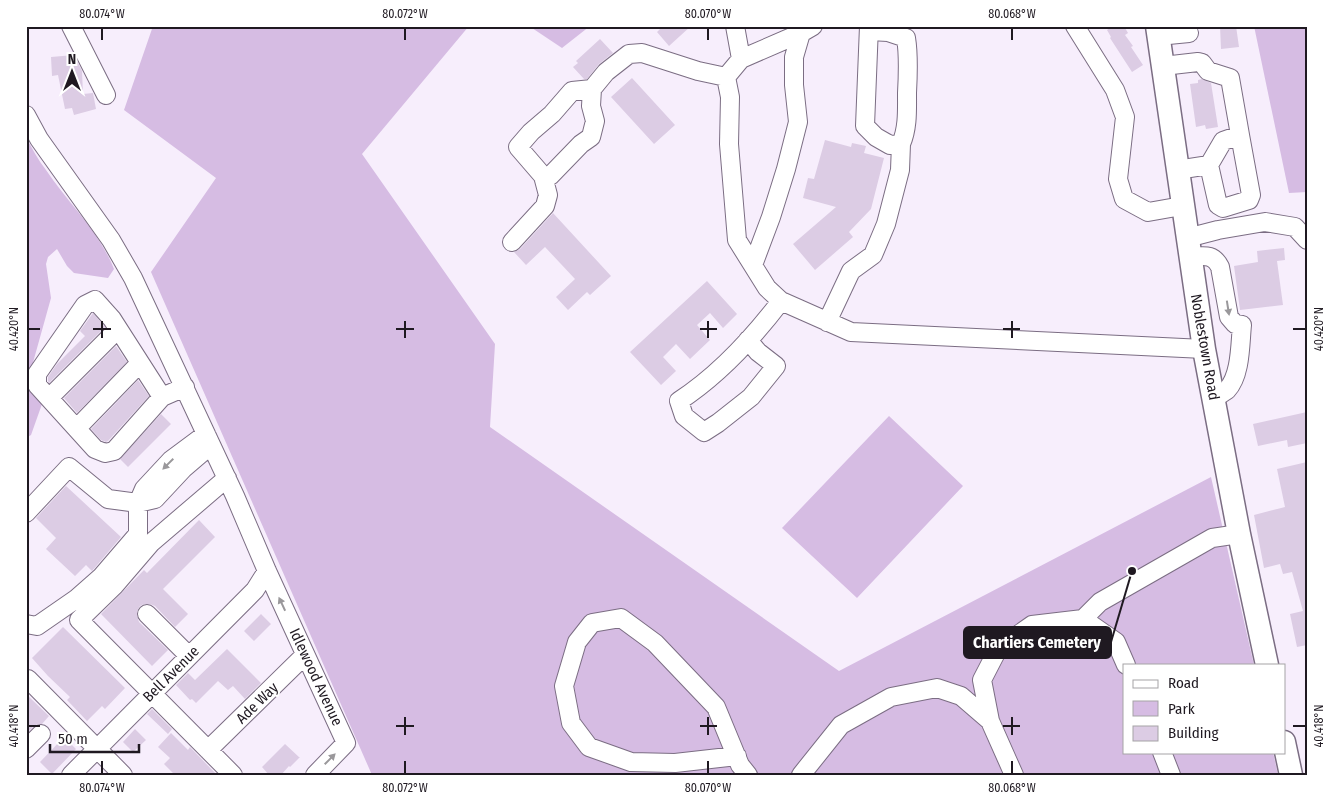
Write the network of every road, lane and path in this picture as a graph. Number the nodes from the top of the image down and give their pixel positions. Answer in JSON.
{"nodes":[{"id":1,"x":71,"y":26,"type":"edge"},
{"id":2,"x":735,"y":26,"type":"edge"},
{"id":3,"x":1075,"y":26,"type":"edge"},
{"id":4,"x":870,"y":28,"type":"edge"},
{"id":5,"x":807,"y":30,"type":"edge"},
{"id":6,"x":1158,"y":31,"type":"edge"},
{"id":7,"x":1190,"y":33,"type":"dead end"},
{"id":8,"x":741,"y":59,"type":"junction"},
{"id":9,"x":1163,"y":66,"type":"junction"},
{"id":10,"x":726,"y":77,"type":"junction"},
{"id":11,"x":592,"y":89,"type":"junction"},
{"id":12,"x":106,"y":96,"type":"dead end"},
{"id":13,"x":26,"y":115,"type":"edge"},
{"id":14,"x":1240,"y":134,"type":"junction"},
{"id":15,"x":901,"y":144,"type":"junction"},
{"id":16,"x":1209,"y":166,"type":"junction"},
{"id":17,"x":1177,"y":170,"type":"junction"},
{"id":18,"x":542,"y":176,"type":"junction"},
{"id":19,"x":1182,"y":206,"type":"junction"},
{"id":20,"x":1307,"y":240,"type":"edge"},
{"id":21,"x":512,"y":242,"type":"dead end"},
{"id":22,"x":1189,"y":247,"type":"junction"},
{"id":23,"x":753,"y":266,"type":"junction"},
{"id":24,"x":780,"y":301,"type":"junction"},
{"id":25,"x":828,"y":322,"type":"junction"},
{"id":26,"x":118,"y":329,"type":"junction"},
{"id":27,"x":748,"y":340,"type":"junction"},
{"id":28,"x":1204,"y":349,"type":"junction"},
{"id":29,"x":140,"y":363,"type":"junction"},
{"id":30,"x":185,"y":387,"type":"junction"},
{"id":31,"x":162,"y":397,"type":"junction"},
{"id":32,"x":49,"y":398,"type":"junction"},
{"id":33,"x":1213,"y":398,"type":"junction"},
{"id":34,"x":77,"y":428,"type":"junction"},
{"id":35,"x":209,"y":439,"type":"junction"},
{"id":36,"x":227,"y":478,"type":"junction"},
{"id":37,"x":138,"y":503,"type":"junction"},
{"id":38,"x":26,"y":513,"type":"edge"},
{"id":39,"x":1239,"y":534,"type":"junction"},
{"id":40,"x":267,"y":571,"type":"junction"},
{"id":41,"x":147,"y":614,"type":"dead end"},
{"id":42,"x":1083,"y":619,"type":"junction"},
{"id":43,"x":26,"y":624,"type":"edge"},
{"id":44,"x":306,"y":655,"type":"junction"},
{"id":45,"x":189,"y":656,"type":"junction"},
{"id":46,"x":1126,"y":664,"type":"edge"},
{"id":47,"x":1267,"y":664,"type":"edge"},
{"id":48,"x":28,"y":679,"type":"dead end"},
{"id":49,"x":982,"y":680,"type":"junction"},
{"id":50,"x":152,"y":693,"type":"junction"},
{"id":51,"x":961,"y":696,"type":"junction"},
{"id":52,"x":990,"y":721,"type":"junction"},
{"id":53,"x":41,"y":734,"type":"dead end"},
{"id":54,"x":26,"y":749,"type":"edge"},
{"id":55,"x":97,"y":749,"type":"junction"},
{"id":56,"x":208,"y":750,"type":"junction"},
{"id":57,"x":1286,"y":751,"type":"edge"},
{"id":58,"x":1163,"y":754,"type":"edge"},
{"id":59,"x":736,"y":756,"type":"junction"},
{"id":60,"x":71,"y":775,"type":"edge"},
{"id":61,"x":123,"y":775,"type":"edge"},
{"id":62,"x":233,"y":775,"type":"edge"},
{"id":63,"x":315,"y":775,"type":"edge"},
{"id":64,"x":748,"y":775,"type":"edge"},
{"id":65,"x":801,"y":775,"type":"edge"},
{"id":66,"x":1014,"y":775,"type":"edge"},
{"id":67,"x":1172,"y":775,"type":"edge"},
{"id":68,"x":1291,"y":775,"type":"edge"}],
"edges":[{"from":1,"to":12,"type":"street"},
{"from":2,"to":8,"type":"street"},
{"from":3,"to":19,"type":"street"},
{"from":4,"to":15,"type":"street"},
{"from":4,"to":15,"type":"street"},
{"from":5,"to":8,"type":"street"},
{"from":5,"to":23,"type":"street"},
{"from":6,"to":7,"type":"street"},
{"from":6,"to":9,"type":"main road","name":"Noblestown Road"},
{"from":8,"to":10,"type":"street"},
{"from":9,"to":14,"type":"street"},
{"from":9,"to":17,"type":"main road","name":"Noblestown Road"},
{"from":10,"to":11,"type":"street"},
{"from":10,"to":23,"type":"street"},
{"from":11,"to":18,"type":"street"},
{"from":11,"to":18,"type":"street"},
{"from":13,"to":30,"type":"street","name":"Idlewood Avenue"},
{"from":14,"to":16,"type":"street"},
{"from":14,"to":16,"type":"street"},
{"from":15,"to":25,"type":"street"},
{"from":16,"to":17,"type":"street"},
{"from":17,"to":19,"type":"main road","name":"Noblestown Road"},
{"from":18,"to":21,"type":"street"},
{"from":19,"to":22,"type":"main road","name":"Noblestown Road"},
{"from":20,"to":22,"type":"street"},
{"from":22,"to":28,"type":"main road","name":"Noblestown Road"},
{"from":22,"to":33,"type":"street","one_way":true},
{"from":23,"to":24,"type":"street"},
{"from":24,"to":25,"type":"street"},
{"from":24,"to":27,"type":"street"},
{"from":25,"to":28,"type":"street"},
{"from":26,"to":29,"type":"street"},
{"from":26,"to":32,"type":"street"},
{"from":26,"to":32,"type":"street"},
{"from":27,"to":27,"type":"street"},
{"from":28,"to":33,"type":"main road","name":"Noblestown Road"},
{"from":29,"to":31,"type":"street"},
{"from":29,"to":34,"type":"street"},
{"from":30,"to":31,"type":"street"},
{"from":30,"to":35,"type":"street","name":"Idlewood Avenue"},
{"from":31,"to":34,"type":"street"},
{"from":32,"to":34,"type":"street"},
{"from":33,"to":39,"type":"main road","name":"Noblestown Road"},
{"from":35,"to":36,"type":"street","name":"Idlewood Avenue"},
{"from":35,"to":37,"type":"street"},
{"from":36,"to":40,"type":"street","name":"Idlewood Avenue"},
{"from":36,"to":50,"type":"street"},
{"from":37,"to":38,"type":"street"},
{"from":37,"to":43,"type":"street"},
{"from":39,"to":42,"type":"street"},
{"from":39,"to":47,"type":"main road","name":"Noblestown Road"},
{"from":44,"to":40,"type":"street","name":"Idlewood Avenue","one_way":true},
{"from":40,"to":45,"type":"street","name":"Bell Avenue"},
{"from":41,"to":45,"type":"street"},
{"from":42,"to":46,"type":"street"},
{"from":42,"to":49,"type":"street"},
{"from":44,"to":56,"type":"street","name":"Ade Way"},
{"from":63,"to":44,"type":"street","name":"Idlewood Avenue","one_way":true},
{"from":45,"to":50,"type":"street","name":"Bell Avenue"},
{"from":48,"to":55,"type":"street"},
{"from":49,"to":51,"type":"street"},
{"from":49,"to":52,"type":"street"},
{"from":50,"to":55,"type":"street","name":"Bell Avenue"},
{"from":50,"to":56,"type":"street"},
{"from":51,"to":52,"type":"street"},
{"from":51,"to":65,"type":"street"},
{"from":52,"to":66,"type":"street"},
{"from":53,"to":54,"type":"street"},
{"from":55,"to":60,"type":"street","name":"Bell Avenue"},
{"from":55,"to":61,"type":"street"},
{"from":56,"to":62,"type":"street"},
{"from":57,"to":68,"type":"main road"},
{"from":58,"to":67,"type":"street"},
{"from":59,"to":59,"type":"street"},
{"from":59,"to":64,"type":"street"}]}
